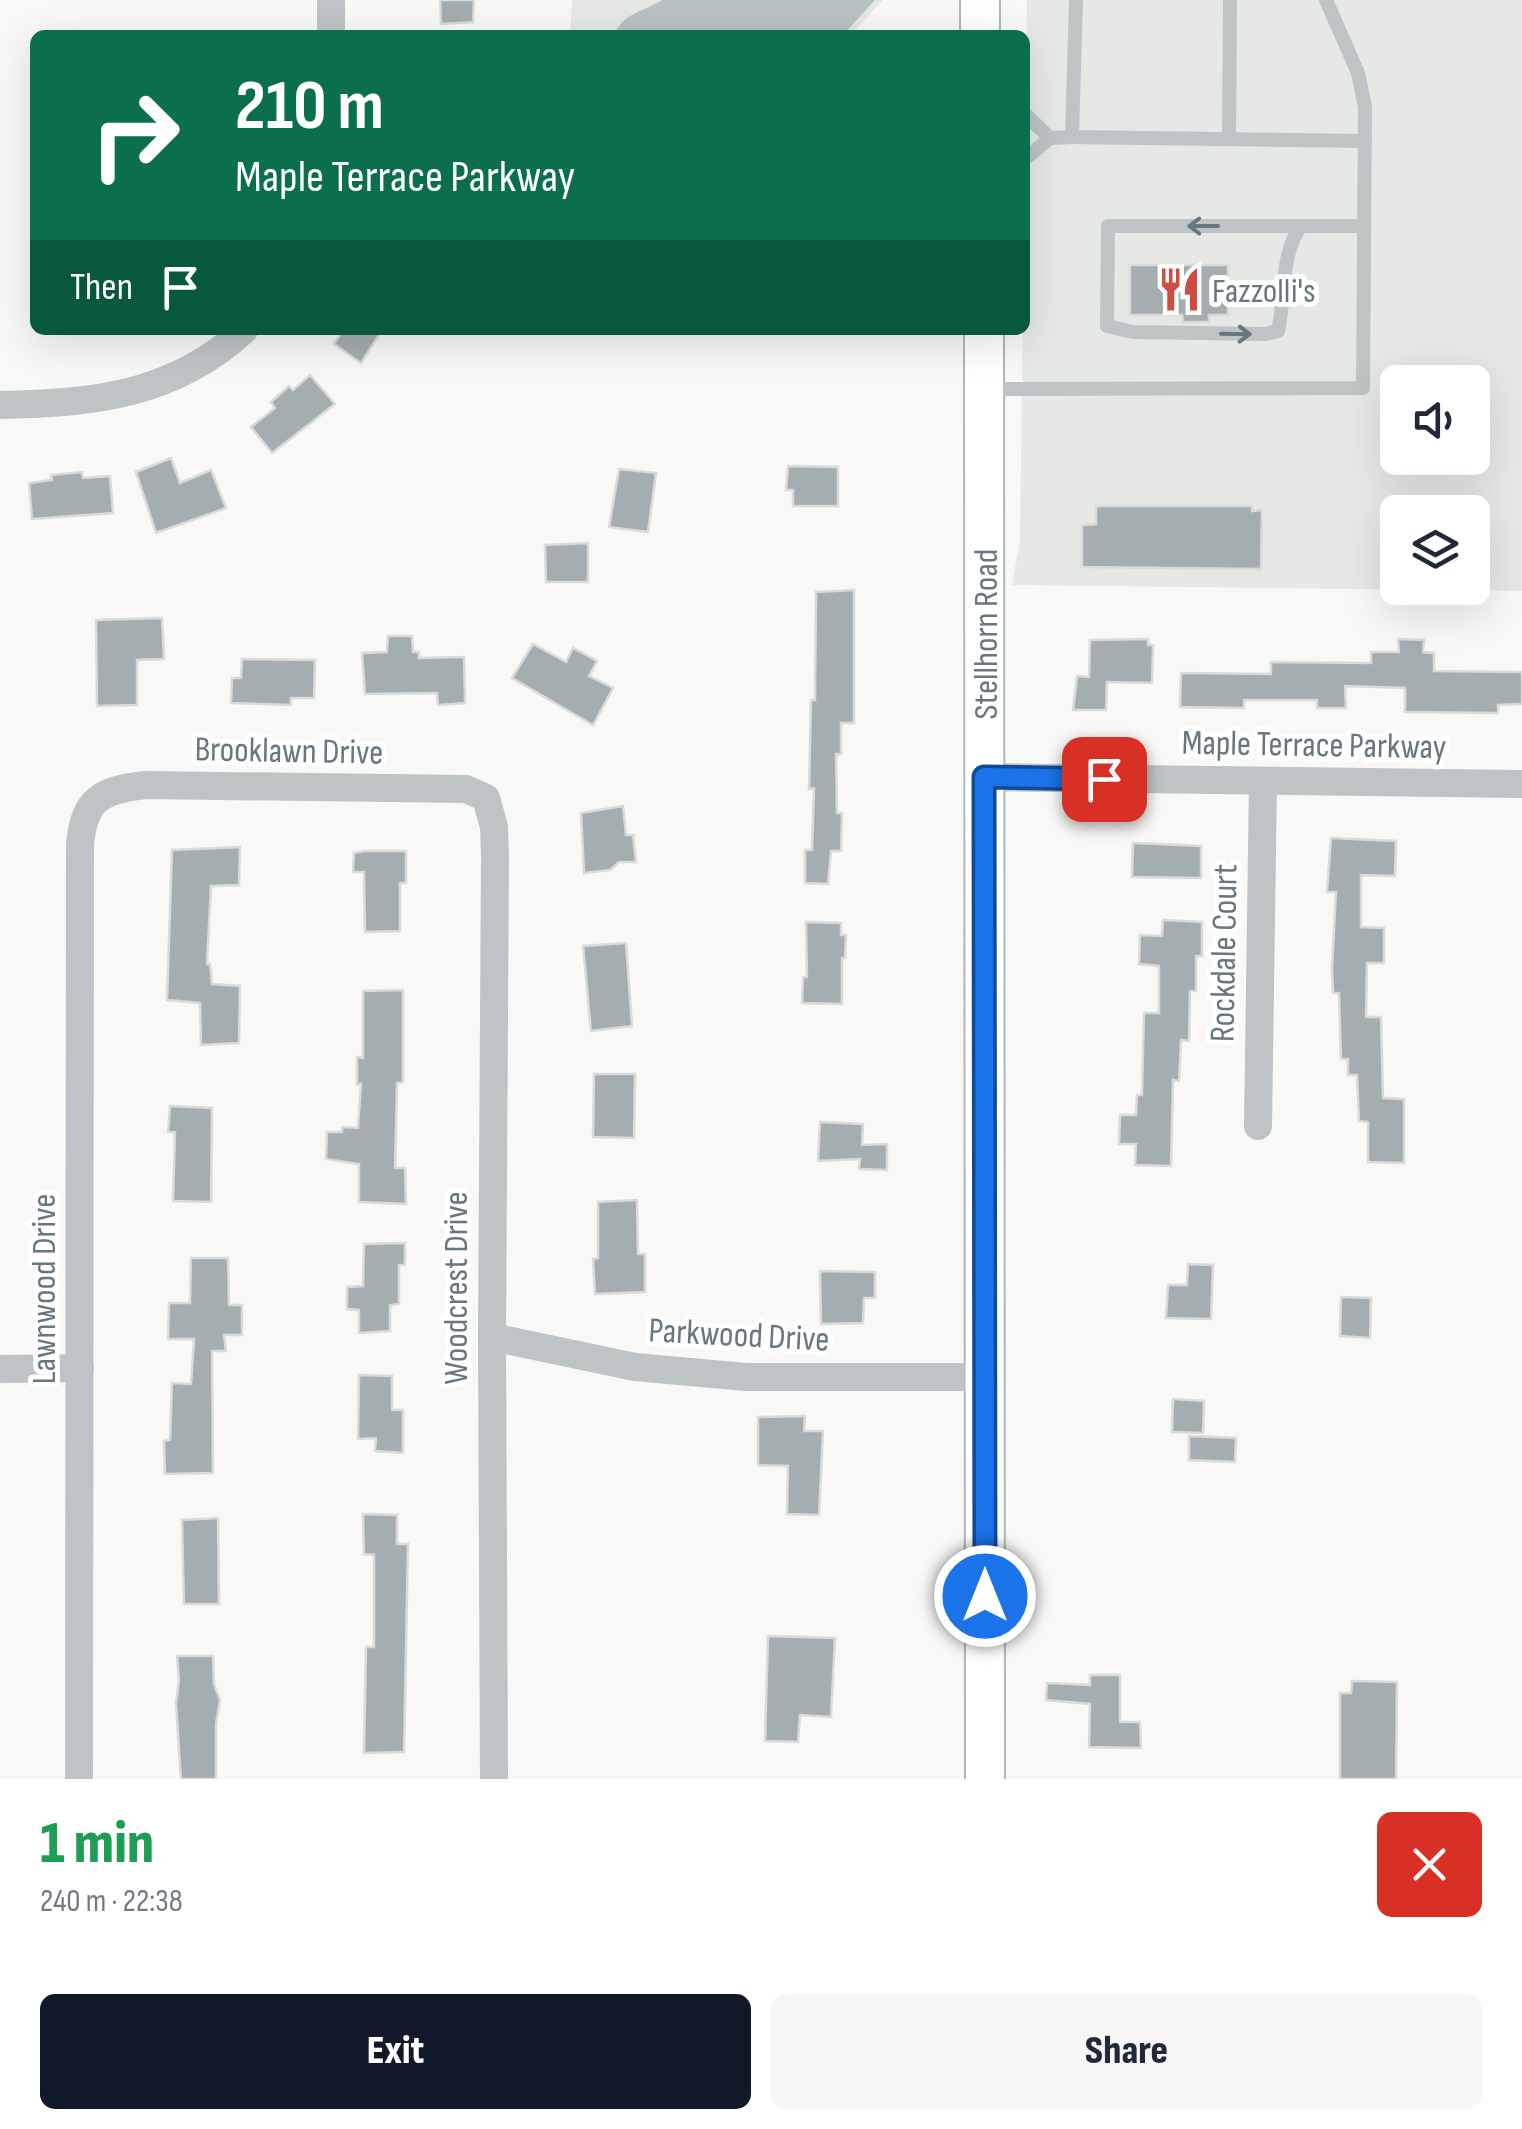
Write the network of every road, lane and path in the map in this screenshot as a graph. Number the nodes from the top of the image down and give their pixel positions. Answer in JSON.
{"nodes":[{"id":1,"x":331,"y":0,"type":"edge"},
{"id":2,"x":980,"y":0,"type":"edge"},
{"id":3,"x":1076,"y":0,"type":"edge"},
{"id":4,"x":1230,"y":0,"type":"edge"},
{"id":5,"x":1326,"y":0,"type":"edge"},
{"id":6,"x":332,"y":30,"type":"edge"},
{"id":7,"x":980,"y":30,"type":"edge"},
{"id":8,"x":1030,"y":119,"type":"edge"},
{"id":9,"x":1050,"y":138,"type":"junction"},
{"id":10,"x":1072,"y":138,"type":"junction"},
{"id":11,"x":1228,"y":139,"type":"junction"},
{"id":12,"x":1364,"y":141,"type":"junction"},
{"id":13,"x":1030,"y":155,"type":"edge"},
{"id":14,"x":1301,"y":226,"type":"junction"},
{"id":15,"x":1364,"y":226,"type":"junction"},
{"id":16,"x":239,"y":335,"type":"edge"},
{"id":17,"x":984,"y":335,"type":"edge"},
{"id":18,"x":985,"y":388,"type":"junction"},
{"id":19,"x":0,"y":405,"type":"edge"},
{"id":20,"x":984,"y":777,"type":"junction"},
{"id":21,"x":1263,"y":781,"type":"junction"},
{"id":22,"x":1522,"y":784,"type":"edge"},
{"id":23,"x":486,"y":798,"type":"joint"},
{"id":24,"x":93,"y":802,"type":"joint"},
{"id":25,"x":1258,"y":1126,"type":"dead end"},
{"id":26,"x":492,"y":1336,"type":"junction"},
{"id":27,"x":80,"y":1368,"type":"junction"},
{"id":28,"x":0,"y":1369,"type":"edge"},
{"id":29,"x":985,"y":1378,"type":"junction"},
{"id":30,"x":79,"y":1779,"type":"edge"},
{"id":31,"x":494,"y":1779,"type":"edge"},
{"id":32,"x":985,"y":1779,"type":"edge"}],
"edges":[{"from":1,"to":6,"type":"street"},
{"from":2,"to":7,"type":"main road"},
{"from":3,"to":10,"type":"lane"},
{"from":4,"to":11,"type":"lane"},
{"from":5,"to":12,"type":"lane"},
{"from":8,"to":9,"type":"lane"},
{"from":9,"to":10,"type":"lane"},
{"from":9,"to":13,"type":"lane"},
{"from":10,"to":11,"type":"lane"},
{"from":11,"to":12,"type":"lane"},
{"from":12,"to":15,"type":"lane"},
{"from":14,"to":14,"type":"lane","one_way":true},
{"from":14,"to":15,"type":"lane"},
{"from":15,"to":18,"type":"lane"},
{"from":16,"to":19,"type":"street"},
{"from":17,"to":18,"type":"main road","name":"Stellhorn Road"},
{"from":18,"to":20,"type":"main road","name":"Stellhorn Road"},
{"from":20,"to":21,"type":"street","name":"Maple Terrace Parkway"},
{"from":20,"to":29,"type":"main road","name":"Stellhorn Road"},
{"from":21,"to":22,"type":"street","name":"Maple Terrace Parkway"},
{"from":21,"to":25,"type":"street","name":"Rockdale Court"},
{"from":23,"to":24,"type":"street","name":"Brooklawn Drive"},
{"from":23,"to":26,"type":"street","name":"Woodcrest Drive"},
{"from":24,"to":27,"type":"street","name":"Lawnwood Drive"},
{"from":26,"to":29,"type":"street","name":"Parkwood Drive"},
{"from":26,"to":31,"type":"street","name":"Woodcrest Drive"},
{"from":27,"to":28,"type":"street"},
{"from":27,"to":30,"type":"street","name":"Lawnwood Drive"},
{"from":29,"to":32,"type":"main road","name":"Stellhorn Road"}]}
